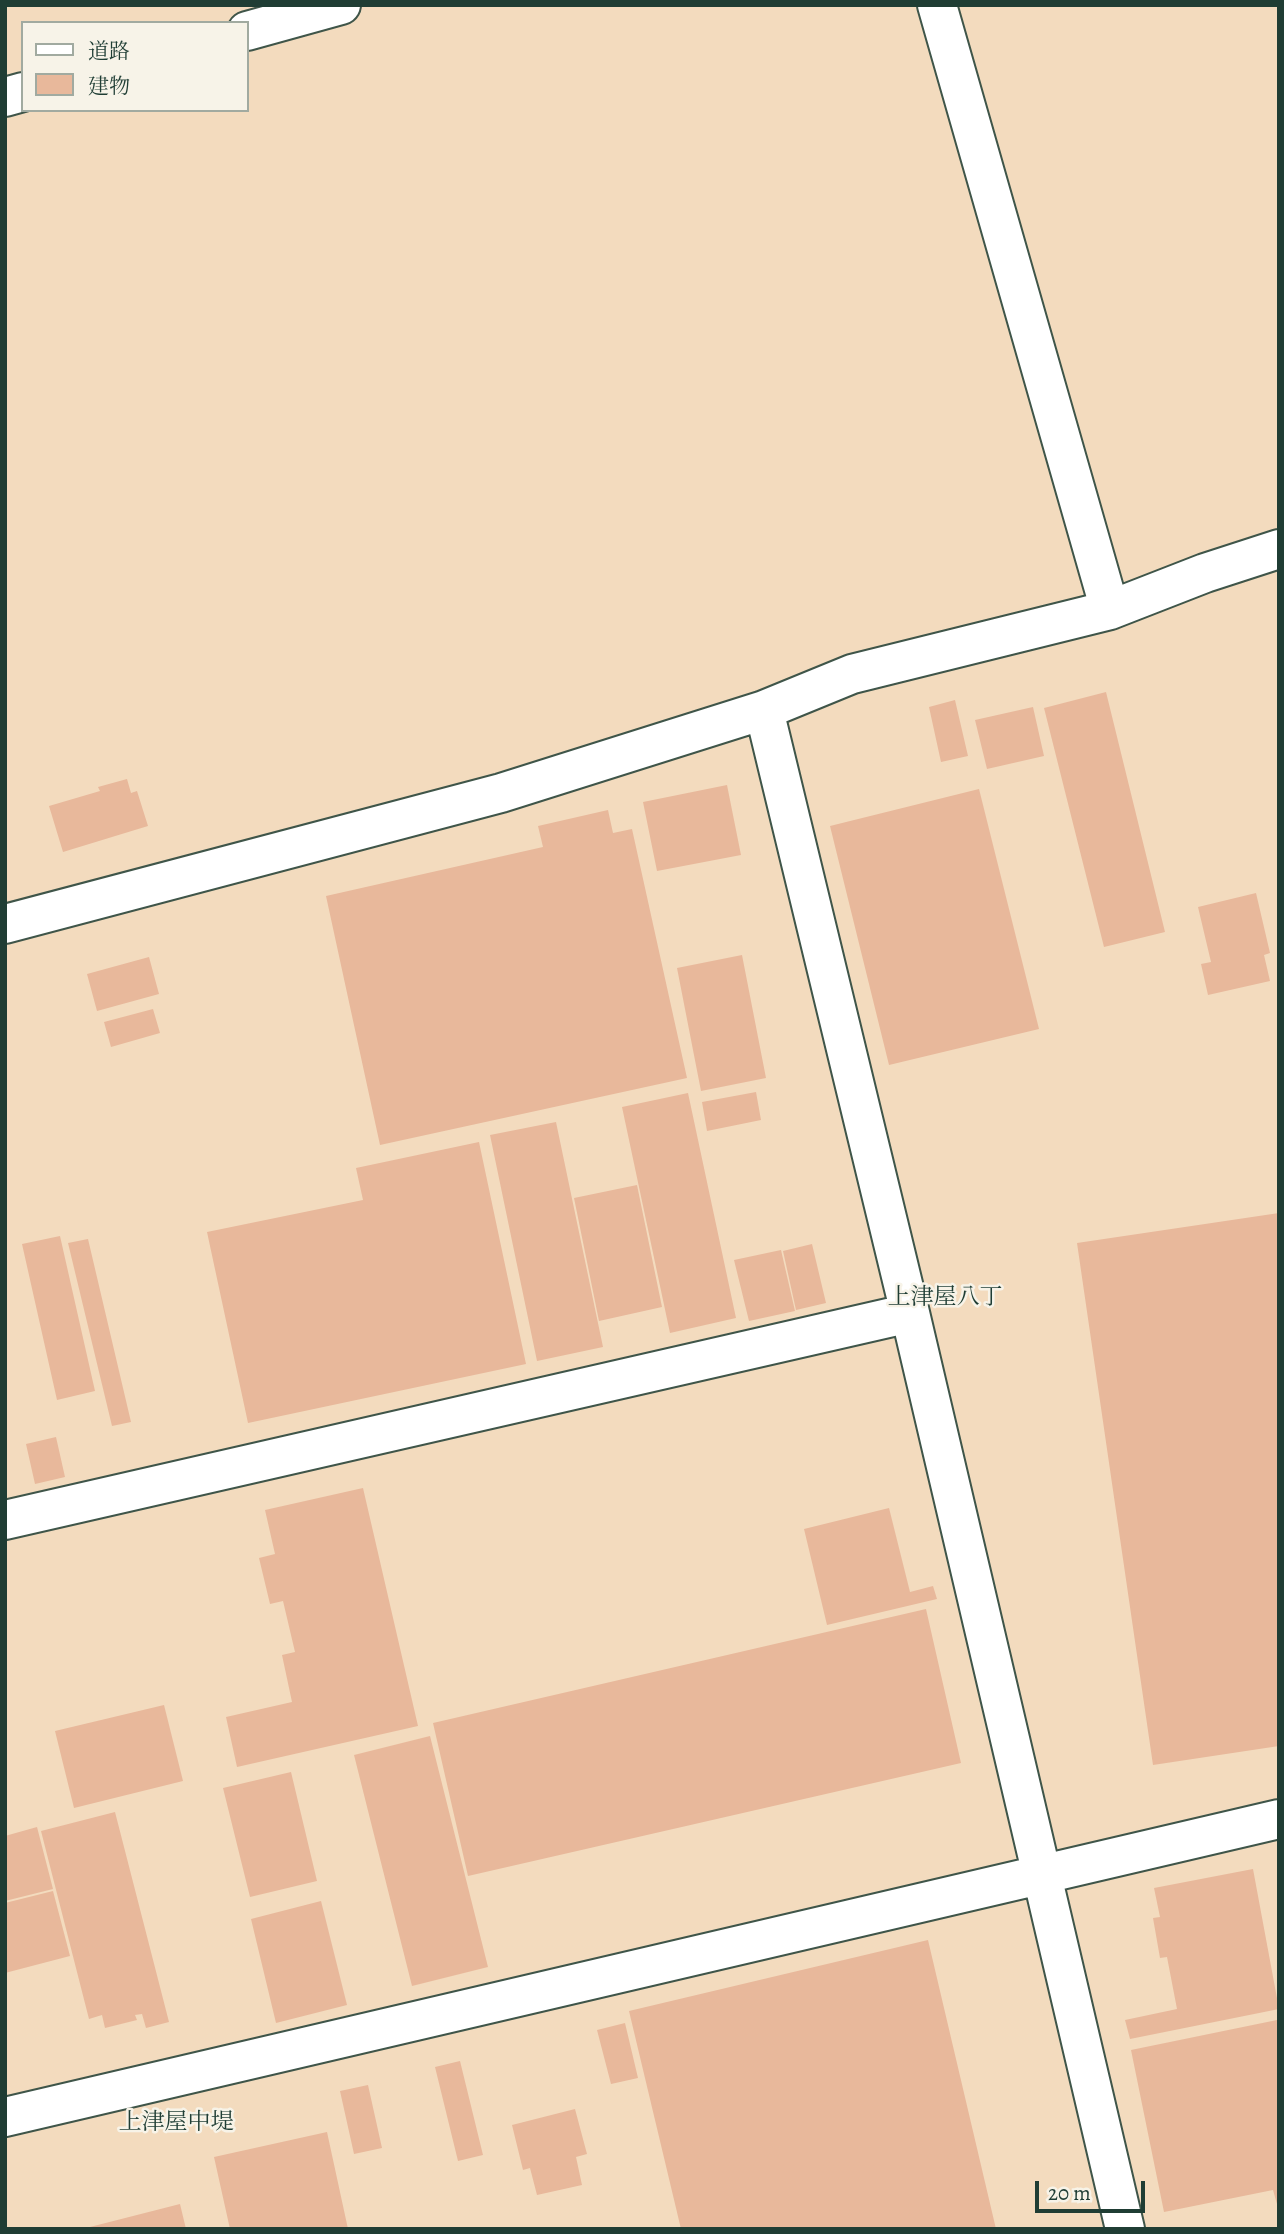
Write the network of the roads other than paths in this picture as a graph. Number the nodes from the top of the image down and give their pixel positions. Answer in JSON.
{"nodes":[{"id":1,"x":341,"y":5,"type":"edge"},
{"id":2,"x":937,"y":5,"type":"edge"},
{"id":3,"x":248,"y":31,"type":"edge"},
{"id":4,"x":1279,"y":549,"type":"edge"},
{"id":5,"x":1110,"y":610,"type":"junction"},
{"id":6,"x":764,"y":710,"type":"junction"},
{"id":7,"x":5,"y":924,"type":"edge"},
{"id":8,"x":910,"y":1313,"type":"junction"},
{"id":9,"x":5,"y":1520,"type":"edge"},
{"id":10,"x":1279,"y":1819,"type":"edge"},
{"id":11,"x":1043,"y":1874,"type":"junction"},
{"id":12,"x":5,"y":2117,"type":"edge"},
{"id":13,"x":1125,"y":2229,"type":"edge"}],
"edges":[{"from":1,"to":3,"type":"street"},
{"from":2,"to":5,"type":"street"},
{"from":4,"to":5,"type":"street"},
{"from":5,"to":6,"type":"street"},
{"from":6,"to":7,"type":"street"},
{"from":6,"to":8,"type":"street"},
{"from":8,"to":9,"type":"street"},
{"from":8,"to":11,"type":"street"},
{"from":10,"to":11,"type":"street"},
{"from":11,"to":12,"type":"street"},
{"from":11,"to":13,"type":"street"}]}
